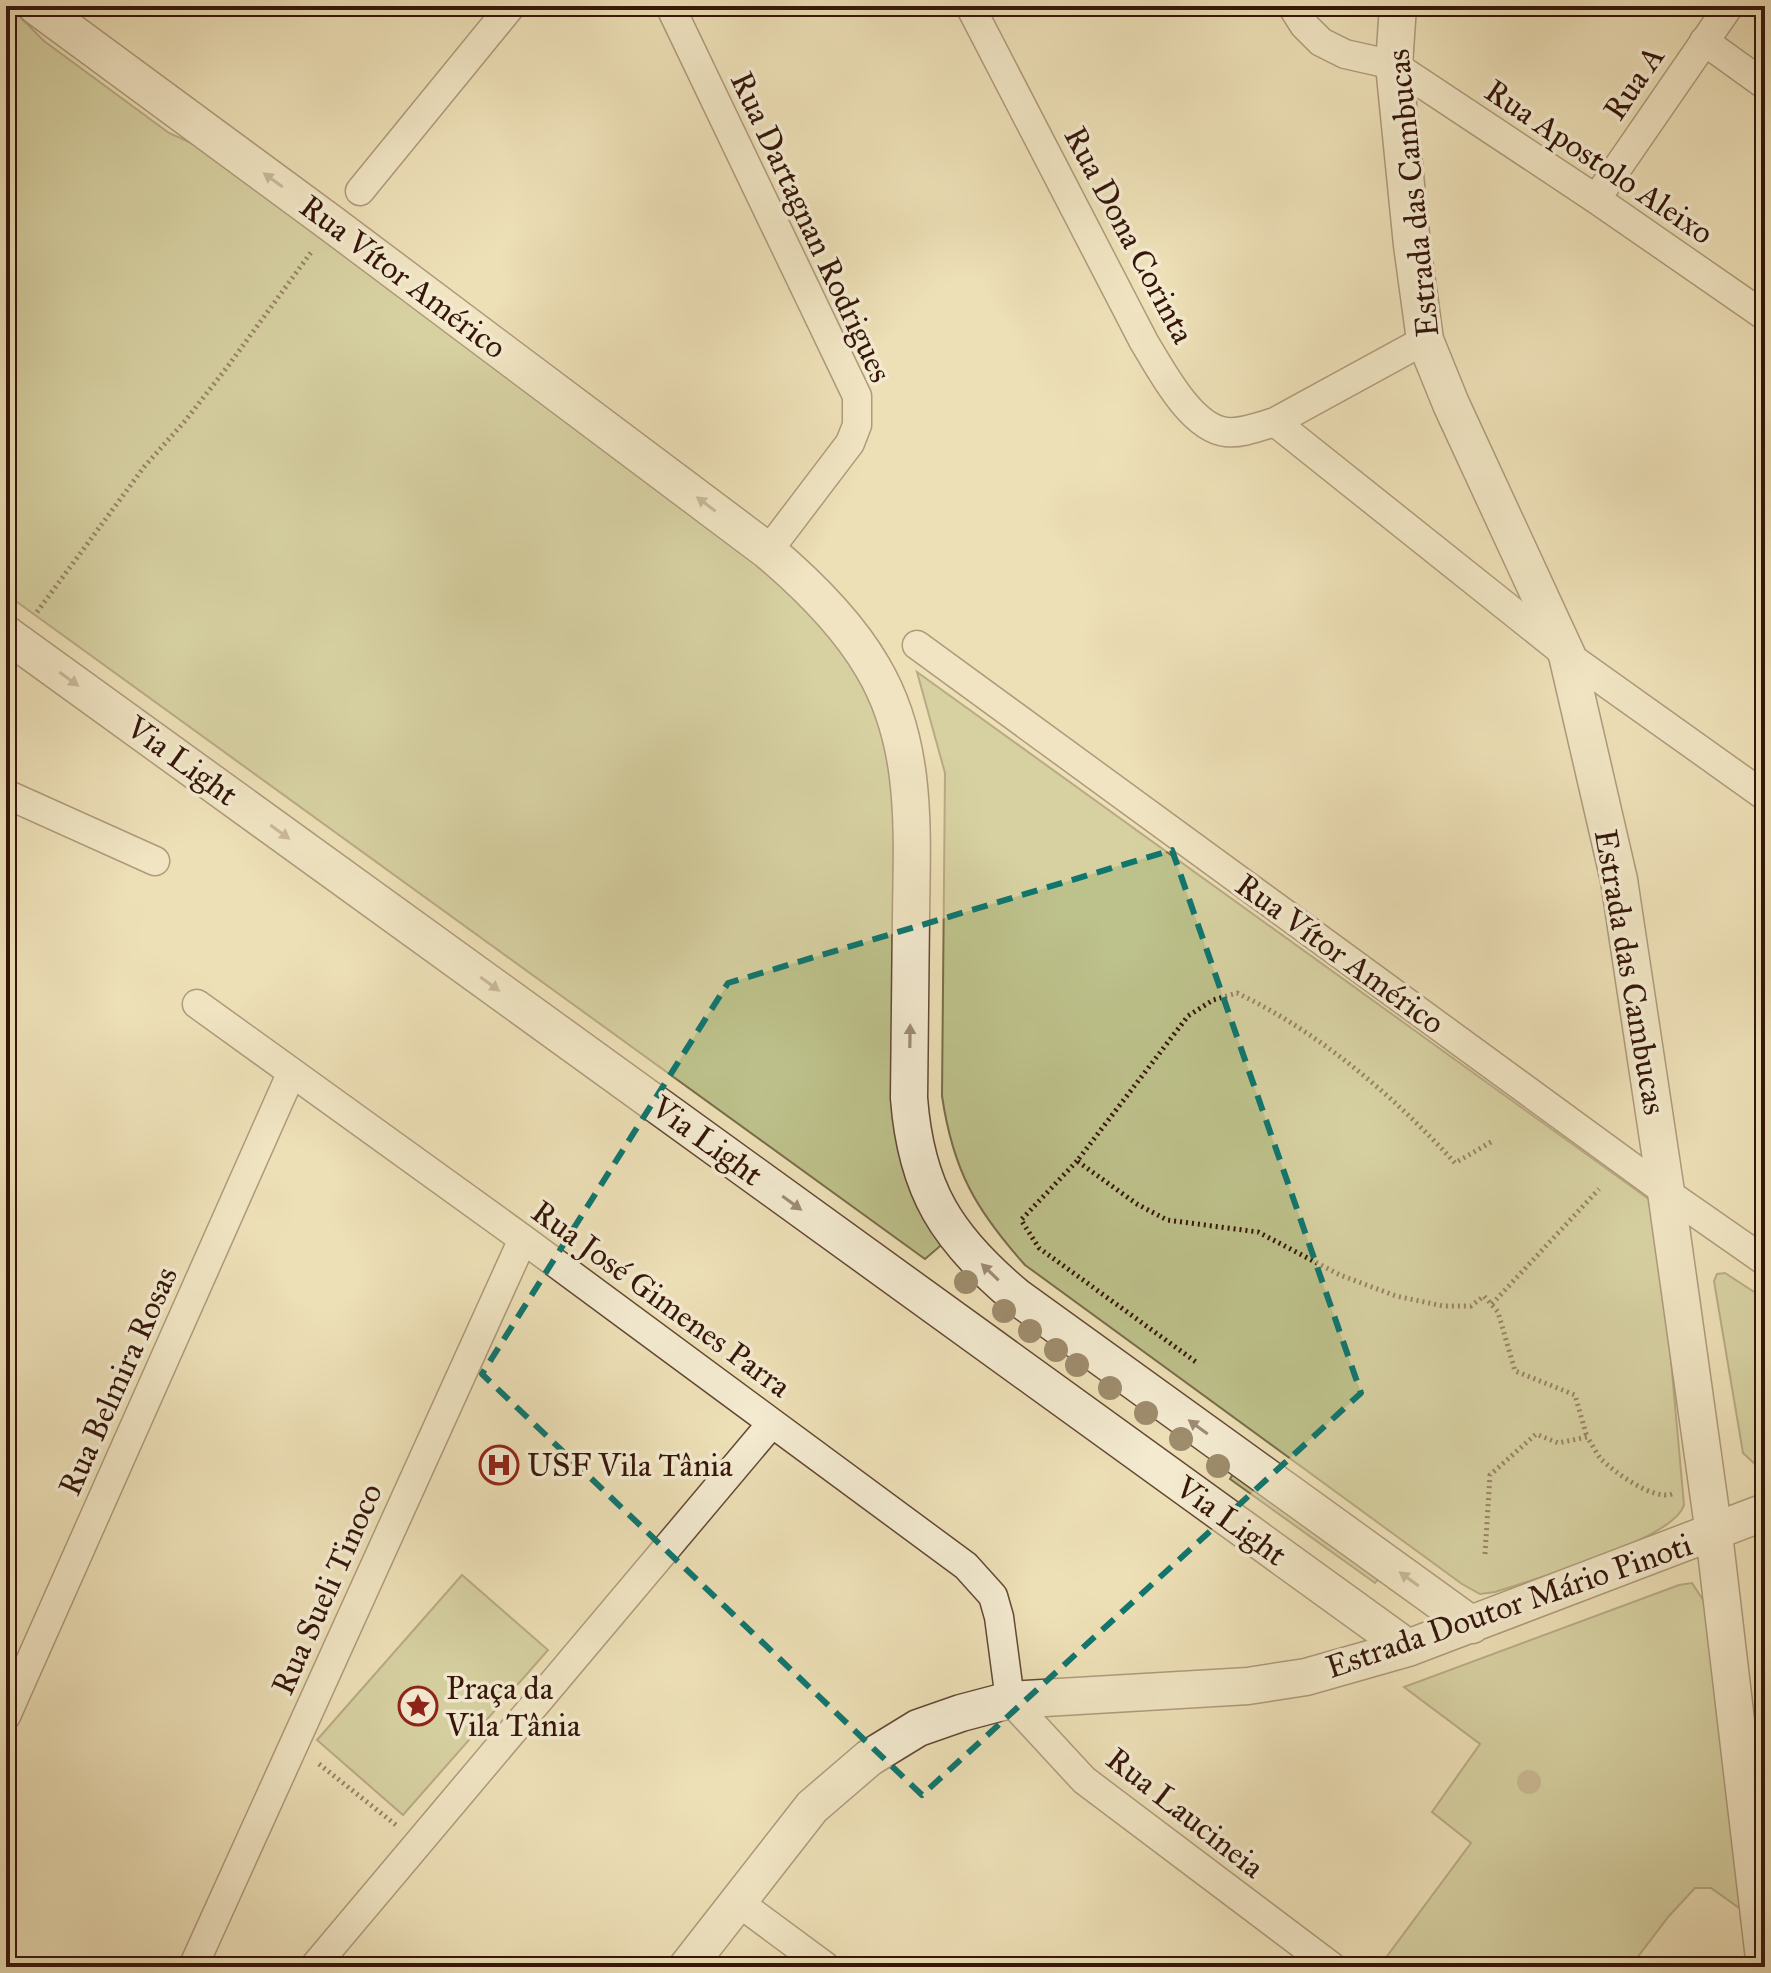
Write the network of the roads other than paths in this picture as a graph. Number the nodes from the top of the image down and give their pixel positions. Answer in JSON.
{"nodes":[{"id":1,"x":36,"y":6,"type":"edge"},
{"id":2,"x":511,"y":6,"type":"edge"},
{"id":3,"x":670,"y":6,"type":"edge"},
{"id":4,"x":970,"y":6,"type":"edge"},
{"id":5,"x":1292,"y":6,"type":"edge"},
{"id":6,"x":1398,"y":6,"type":"edge"},
{"id":7,"x":1729,"y":6,"type":"edge"},
{"id":8,"x":1704,"y":41,"type":"junction"},
{"id":9,"x":1394,"y":65,"type":"junction"},
{"id":10,"x":1765,"y":85,"type":"edge"},
{"id":11,"x":360,"y":191,"type":"dead end"},
{"id":12,"x":1596,"y":199,"type":"junction"},
{"id":13,"x":1765,"y":316,"type":"edge"},
{"id":14,"x":1425,"y":340,"type":"junction"},
{"id":15,"x":1275,"y":422,"type":"junction"},
{"id":16,"x":768,"y":551,"type":"junction"},
{"id":17,"x":11,"y":637,"type":"edge"},
{"id":18,"x":917,"y":645,"type":"dead end"},
{"id":19,"x":1567,"y":655,"type":"junction"},
{"id":20,"x":6,"y":794,"type":"edge"},
{"id":21,"x":1765,"y":796,"type":"edge"},
{"id":22,"x":155,"y":861,"type":"dead end"},
{"id":23,"x":197,"y":1004,"type":"dead end"},
{"id":24,"x":291,"y":1074,"type":"junction"},
{"id":25,"x":1666,"y":1192,"type":"junction"},
{"id":26,"x":523,"y":1239,"type":"junction"},
{"id":27,"x":1765,"y":1261,"type":"edge"},
{"id":28,"x":772,"y":1423,"type":"junction"},
{"id":29,"x":1765,"y":1512,"type":"edge"},
{"id":30,"x":1714,"y":1534,"type":"junction"},
{"id":31,"x":1472,"y":1625,"type":"junction"},
{"id":32,"x":1408,"y":1648,"type":"junction"},
{"id":33,"x":1010,"y":1700,"type":"junction"},
{"id":34,"x":6,"y":1716,"type":"edge"},
{"id":35,"x":738,"y":1902,"type":"junction"},
{"id":36,"x":193,"y":1967,"type":"edge"},
{"id":37,"x":314,"y":1967,"type":"edge"},
{"id":38,"x":687,"y":1967,"type":"edge"},
{"id":39,"x":826,"y":1967,"type":"edge"},
{"id":40,"x":1332,"y":1967,"type":"edge"},
{"id":41,"x":1765,"y":1967,"type":"edge"}],
"edges":[{"from":16,"to":1,"type":"street","name":"Rua Vítor Américo","one_way":true},
{"from":2,"to":11,"type":"street"},
{"from":3,"to":16,"type":"street","name":"Rua Dartagnan Rodrigues"},
{"from":4,"to":15,"type":"street","name":"Rua Dona Corinta"},
{"from":5,"to":9,"type":"street"},
{"from":6,"to":9,"type":"street","name":"Estrada das Cambucas"},
{"from":7,"to":8,"type":"street","name":"Rua A"},
{"from":8,"to":10,"type":"street"},
{"from":8,"to":12,"type":"street","name":"Rua A"},
{"from":9,"to":12,"type":"street","name":"Rua Apostolo Aleixo"},
{"from":9,"to":14,"type":"street","name":"Estrada das Cambucas"},
{"from":12,"to":13,"type":"street","name":"Rua Apostolo Aleixo"},
{"from":14,"to":15,"type":"street","name":"Rua Dona Corinta"},
{"from":14,"to":19,"type":"street","name":"Estrada das Cambucas"},
{"from":15,"to":19,"type":"street"},
{"from":31,"to":16,"type":"street","name":"Via Light","one_way":true},
{"from":17,"to":32,"type":"street","name":"Via Light","one_way":true},
{"from":18,"to":25,"type":"street","name":"Rua Vítor Américo"},
{"from":19,"to":21,"type":"street"},
{"from":19,"to":25,"type":"street","name":"Estrada das Cambucas"},
{"from":20,"to":22,"type":"street"},
{"from":23,"to":24,"type":"street","name":"Rua José Gimenes Parra"},
{"from":24,"to":26,"type":"street","name":"Rua José Gimenes Parra"},
{"from":24,"to":34,"type":"street","name":"Rua Belmira Rosas"},
{"from":25,"to":27,"type":"street","name":"Rua Vítor Américo"},
{"from":25,"to":30,"type":"street","name":"Estrada das Cambucas"},
{"from":26,"to":28,"type":"street","name":"Rua José Gimenes Parra"},
{"from":26,"to":36,"type":"street","name":"Rua Sueli Tinoco"},
{"from":28,"to":33,"type":"street","name":"Rua José Gimenes Parra"},
{"from":28,"to":37,"type":"street"},
{"from":29,"to":30,"type":"street","name":"Estrada Doutor Mário Pinoti"},
{"from":30,"to":31,"type":"street","name":"Estrada Doutor Mário Pinoti"},
{"from":30,"to":41,"type":"street","name":"Estrada das Cambucas"},
{"from":31,"to":32,"type":"street","name":"Estrada Doutor Mário Pinoti"},
{"from":32,"to":33,"type":"street","name":"Estrada Doutor Mário Pinoti"},
{"from":33,"to":35,"type":"street","name":"Estrada Doutor Mário Pinoti"},
{"from":33,"to":40,"type":"street","name":"Rua Laucineia"},
{"from":35,"to":38,"type":"street","name":"Estrada Doutor Mário Pinoti"},
{"from":35,"to":39,"type":"street"}]}
